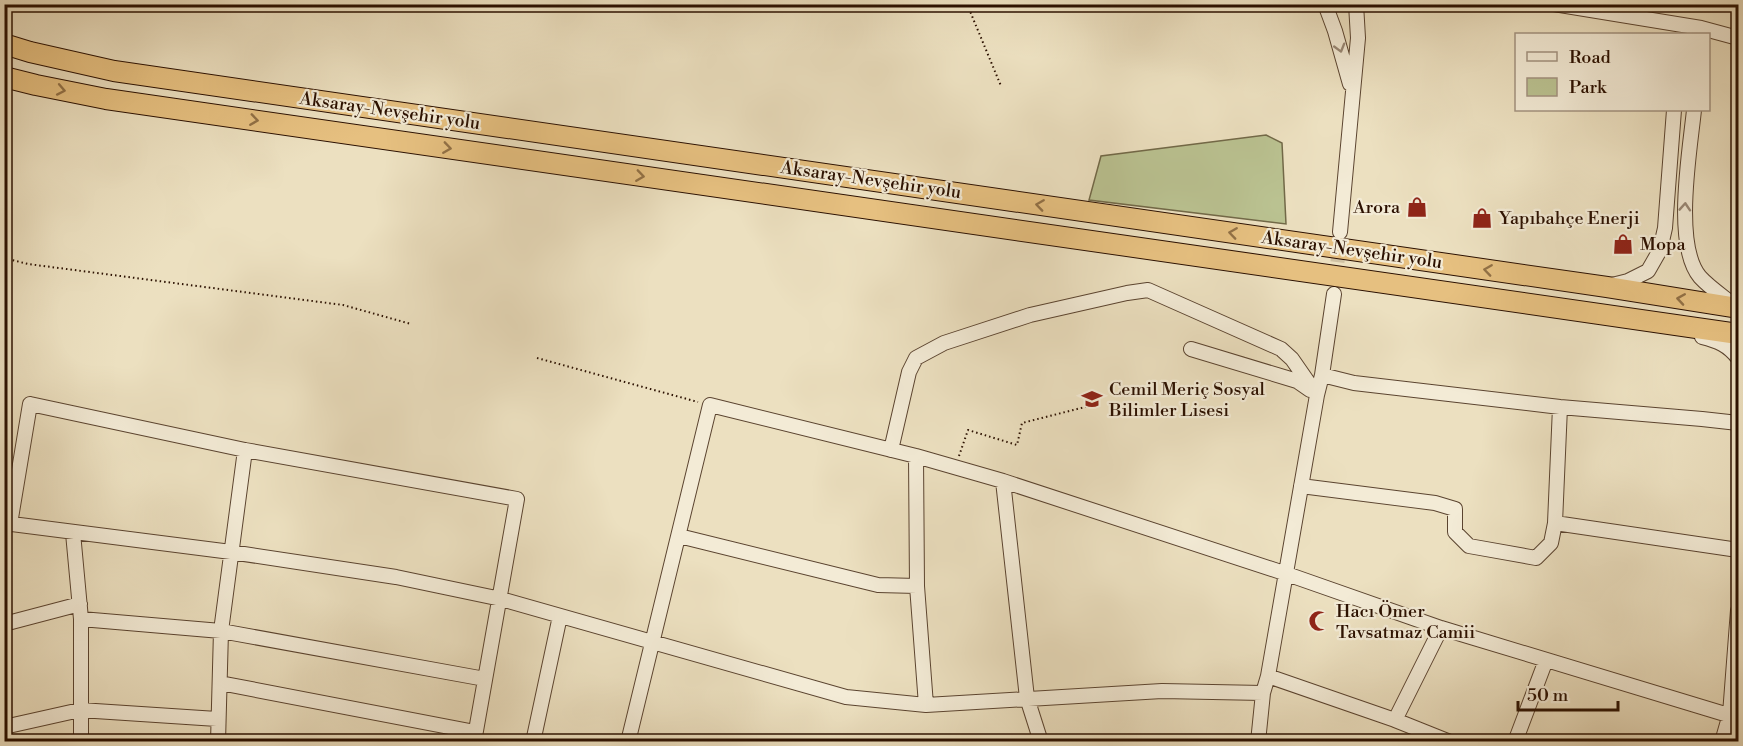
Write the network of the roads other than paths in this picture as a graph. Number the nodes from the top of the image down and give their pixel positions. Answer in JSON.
{"nodes":[{"id":1,"x":1325,"y":4,"type":"edge"},
{"id":2,"x":1356,"y":4,"type":"edge"},
{"id":3,"x":1554,"y":4,"type":"edge"},
{"id":4,"x":1679,"y":30,"type":"edge"},
{"id":5,"x":1701,"y":31,"type":"edge"},
{"id":6,"x":1738,"y":38,"type":"edge"},
{"id":7,"x":4,"y":44,"type":"edge"},
{"id":8,"x":4,"y":77,"type":"edge"},
{"id":9,"x":1352,"y":92,"type":"junction"},
{"id":10,"x":1674,"y":111,"type":"edge"},
{"id":11,"x":1694,"y":111,"type":"edge"},
{"id":12,"x":1340,"y":232,"type":"tunnel mouth"},
{"id":13,"x":1607,"y":287,"type":"junction"},
{"id":14,"x":1334,"y":294,"type":"tunnel mouth"},
{"id":15,"x":1738,"y":308,"type":"edge"},
{"id":16,"x":1636,"y":320,"type":"junction"},
{"id":17,"x":1738,"y":334,"type":"edge"},
{"id":18,"x":1191,"y":350,"type":"dead end"},
{"id":19,"x":1738,"y":358,"type":"edge"},
{"id":20,"x":1322,"y":375,"type":"junction"},
{"id":21,"x":1317,"y":394,"type":"junction"},
{"id":22,"x":1560,"y":408,"type":"junction"},
{"id":23,"x":1737,"y":418,"type":"edge"},
{"id":24,"x":245,"y":450,"type":"junction"},
{"id":25,"x":891,"y":450,"type":"junction"},
{"id":26,"x":916,"y":456,"type":"junction"},
{"id":27,"x":1003,"y":481,"type":"junction"},
{"id":28,"x":1301,"y":486,"type":"junction"},
{"id":29,"x":1555,"y":523,"type":"junction"},
{"id":30,"x":7,"y":524,"type":"edge"},
{"id":31,"x":73,"y":533,"type":"junction"},
{"id":32,"x":679,"y":536,"type":"junction"},
{"id":33,"x":1738,"y":550,"type":"edge"},
{"id":34,"x":231,"y":552,"type":"junction"},
{"id":35,"x":1284,"y":573,"type":"junction"},
{"id":36,"x":917,"y":586,"type":"junction"},
{"id":37,"x":501,"y":598,"type":"junction"},
{"id":38,"x":80,"y":604,"type":"junction"},
{"id":39,"x":1738,"y":610,"type":"edge"},
{"id":40,"x":560,"y":616,"type":"junction"},
{"id":41,"x":81,"y":619,"type":"junction"},
{"id":42,"x":4,"y":624,"type":"edge"},
{"id":43,"x":1441,"y":628,"type":"junction"},
{"id":44,"x":221,"y":630,"type":"junction"},
{"id":45,"x":652,"y":642,"type":"junction"},
{"id":46,"x":1546,"y":660,"type":"junction"},
{"id":47,"x":1268,"y":676,"type":"junction"},
{"id":48,"x":485,"y":679,"type":"junction"},
{"id":49,"x":220,"y":683,"type":"junction"},
{"id":50,"x":1263,"y":693,"type":"junction"},
{"id":51,"x":1027,"y":698,"type":"junction"},
{"id":52,"x":926,"y":705,"type":"junction"},
{"id":53,"x":80,"y":710,"type":"junction"},
{"id":54,"x":1734,"y":716,"type":"edge"},
{"id":55,"x":217,"y":719,"type":"junction"},
{"id":56,"x":1395,"y":720,"type":"junction"},
{"id":57,"x":4,"y":727,"type":"edge"},
{"id":58,"x":474,"y":737,"type":"edge"},
{"id":59,"x":81,"y":741,"type":"edge"},
{"id":60,"x":218,"y":741,"type":"edge"},
{"id":61,"x":533,"y":741,"type":"edge"},
{"id":62,"x":628,"y":741,"type":"edge"},
{"id":63,"x":1041,"y":741,"type":"edge"},
{"id":64,"x":1258,"y":741,"type":"edge"},
{"id":65,"x":1450,"y":741,"type":"edge"},
{"id":66,"x":1515,"y":741,"type":"edge"},
{"id":67,"x":1722,"y":741,"type":"edge"}],
"edges":[{"from":1,"to":9,"type":"street","one_way":true},
{"from":2,"to":9,"type":"street"},
{"from":3,"to":4,"type":"street"},
{"from":4,"to":5,"type":"street"},
{"from":5,"to":6,"type":"street"},
{"from":13,"to":7,"type":"highway","name":"Aksaray-Nevşehir yolu","one_way":true},
{"from":8,"to":16,"type":"highway","name":"Aksaray-Nevşehir yolu","one_way":true},
{"from":9,"to":12,"type":"street"},
{"from":10,"to":13,"type":"street"},
{"from":15,"to":11,"type":"street","one_way":true},
{"from":15,"to":13,"type":"highway","name":"Aksaray-Nevşehir yolu","one_way":true},
{"from":14,"to":20,"type":"street"},
{"from":16,"to":17,"type":"highway","name":"Aksaray-Nevşehir yolu"},
{"from":16,"to":19,"type":"street"},
{"from":18,"to":21,"type":"street"},
{"from":20,"to":21,"type":"street"},
{"from":20,"to":22,"type":"street"},
{"from":21,"to":25,"type":"street"},
{"from":21,"to":28,"type":"street"},
{"from":22,"to":23,"type":"street"},
{"from":22,"to":29,"type":"street"},
{"from":24,"to":30,"type":"street"},
{"from":24,"to":34,"type":"street"},
{"from":24,"to":37,"type":"street"},
{"from":25,"to":26,"type":"street"},
{"from":25,"to":32,"type":"street"},
{"from":26,"to":27,"type":"street"},
{"from":26,"to":36,"type":"street"},
{"from":27,"to":35,"type":"street"},
{"from":27,"to":51,"type":"street"},
{"from":28,"to":29,"type":"street"},
{"from":28,"to":35,"type":"street"},
{"from":29,"to":33,"type":"street"},
{"from":30,"to":31,"type":"street"},
{"from":31,"to":34,"type":"street"},
{"from":31,"to":38,"type":"street"},
{"from":32,"to":36,"type":"street"},
{"from":32,"to":45,"type":"street"},
{"from":34,"to":37,"type":"street"},
{"from":34,"to":44,"type":"street"},
{"from":35,"to":43,"type":"street"},
{"from":35,"to":47,"type":"street"},
{"from":36,"to":52,"type":"street"},
{"from":37,"to":40,"type":"street"},
{"from":37,"to":48,"type":"street"},
{"from":38,"to":41,"type":"street"},
{"from":38,"to":42,"type":"street"},
{"from":39,"to":54,"type":"street"},
{"from":40,"to":45,"type":"street"},
{"from":40,"to":61,"type":"street"},
{"from":41,"to":44,"type":"street"},
{"from":41,"to":53,"type":"street"},
{"from":43,"to":46,"type":"street"},
{"from":43,"to":56,"type":"street"},
{"from":44,"to":48,"type":"street"},
{"from":44,"to":49,"type":"street"},
{"from":45,"to":52,"type":"street"},
{"from":45,"to":62,"type":"street"},
{"from":46,"to":54,"type":"street"},
{"from":46,"to":66,"type":"street"},
{"from":47,"to":50,"type":"street"},
{"from":47,"to":56,"type":"street"},
{"from":48,"to":58,"type":"street"},
{"from":49,"to":55,"type":"street"},
{"from":49,"to":58,"type":"street"},
{"from":50,"to":51,"type":"street"},
{"from":50,"to":64,"type":"street"},
{"from":51,"to":52,"type":"street"},
{"from":51,"to":63,"type":"street"},
{"from":53,"to":55,"type":"street"},
{"from":53,"to":57,"type":"street"},
{"from":53,"to":59,"type":"street"},
{"from":54,"to":67,"type":"street"},
{"from":55,"to":60,"type":"street"},
{"from":56,"to":65,"type":"street"}]}
